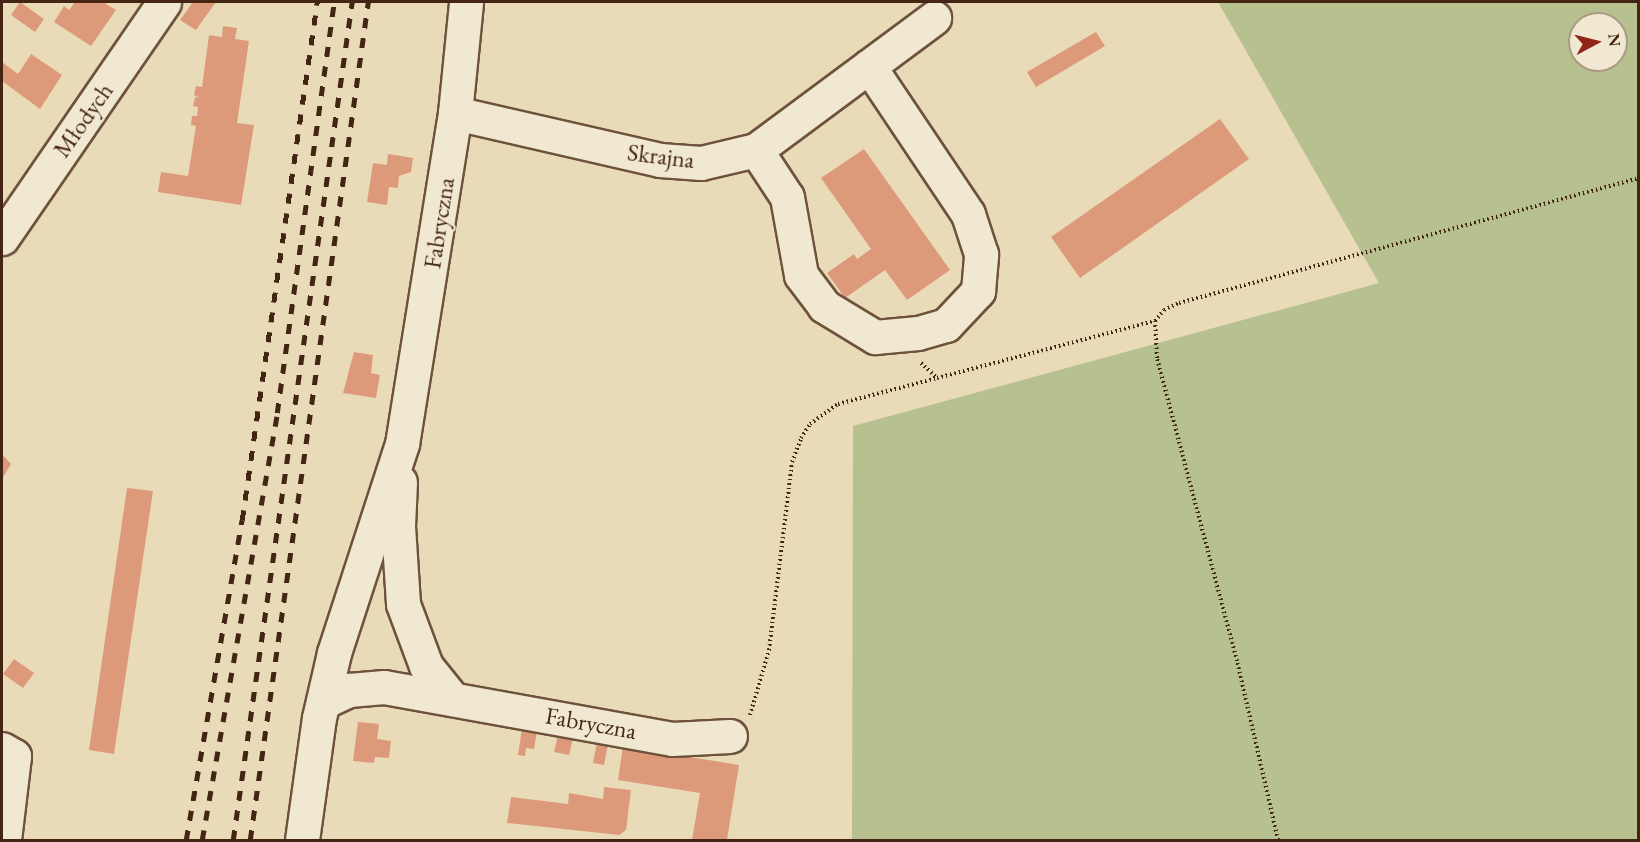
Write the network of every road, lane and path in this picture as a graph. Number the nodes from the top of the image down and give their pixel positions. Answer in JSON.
{"nodes":[{"id":1,"x":164,"y":2,"type":"edge"},
{"id":2,"x":466,"y":2,"type":"edge"},
{"id":3,"x":934,"y":18,"type":"dead end"},
{"id":4,"x":869,"y":66,"type":"junction"},
{"id":5,"x":455,"y":113,"type":"junction"},
{"id":6,"x":756,"y":150,"type":"junction"},
{"id":7,"x":1638,"y":178,"type":"edge"},
{"id":8,"x":2,"y":238,"type":"edge"},
{"id":9,"x":1155,"y":321,"type":"junction"},
{"id":10,"x":902,"y":335,"type":"junction"},
{"id":11,"x":938,"y":378,"type":"junction"},
{"id":12,"x":402,"y":444,"type":"junction"},
{"id":13,"x":452,"y":697,"type":"junction"},
{"id":14,"x":323,"y":702,"type":"junction"},
{"id":15,"x":730,"y":736,"type":"joint"},
{"id":16,"x":2,"y":749,"type":"edge"},
{"id":17,"x":4,"y":840,"type":"edge"},
{"id":18,"x":302,"y":840,"type":"edge"},
{"id":19,"x":1278,"y":840,"type":"edge"}],
"edges":[{"from":1,"to":8,"type":"street","name":"Młodych"},
{"from":2,"to":5,"type":"street","name":"Fabryczna"},
{"from":3,"to":4,"type":"street","name":"Skrajna"},
{"from":4,"to":6,"type":"street","name":"Skrajna"},
{"from":4,"to":10,"type":"street"},
{"from":5,"to":6,"type":"street","name":"Skrajna"},
{"from":5,"to":12,"type":"street","name":"Fabryczna"},
{"from":6,"to":10,"type":"street"},
{"from":7,"to":9,"type":"path"},
{"from":9,"to":11,"type":"path"},
{"from":9,"to":19,"type":"path"},
{"from":10,"to":11,"type":"path"},
{"from":11,"to":15,"type":"path"},
{"from":12,"to":13,"type":"street","name":"Fabryczna"},
{"from":12,"to":14,"type":"street","name":"Fabryczna"},
{"from":13,"to":14,"type":"street","name":"Fabryczna"},
{"from":13,"to":15,"type":"street","name":"Fabryczna"},
{"from":14,"to":18,"type":"street","name":"Fabryczna"},
{"from":16,"to":17,"type":"street"}]}
